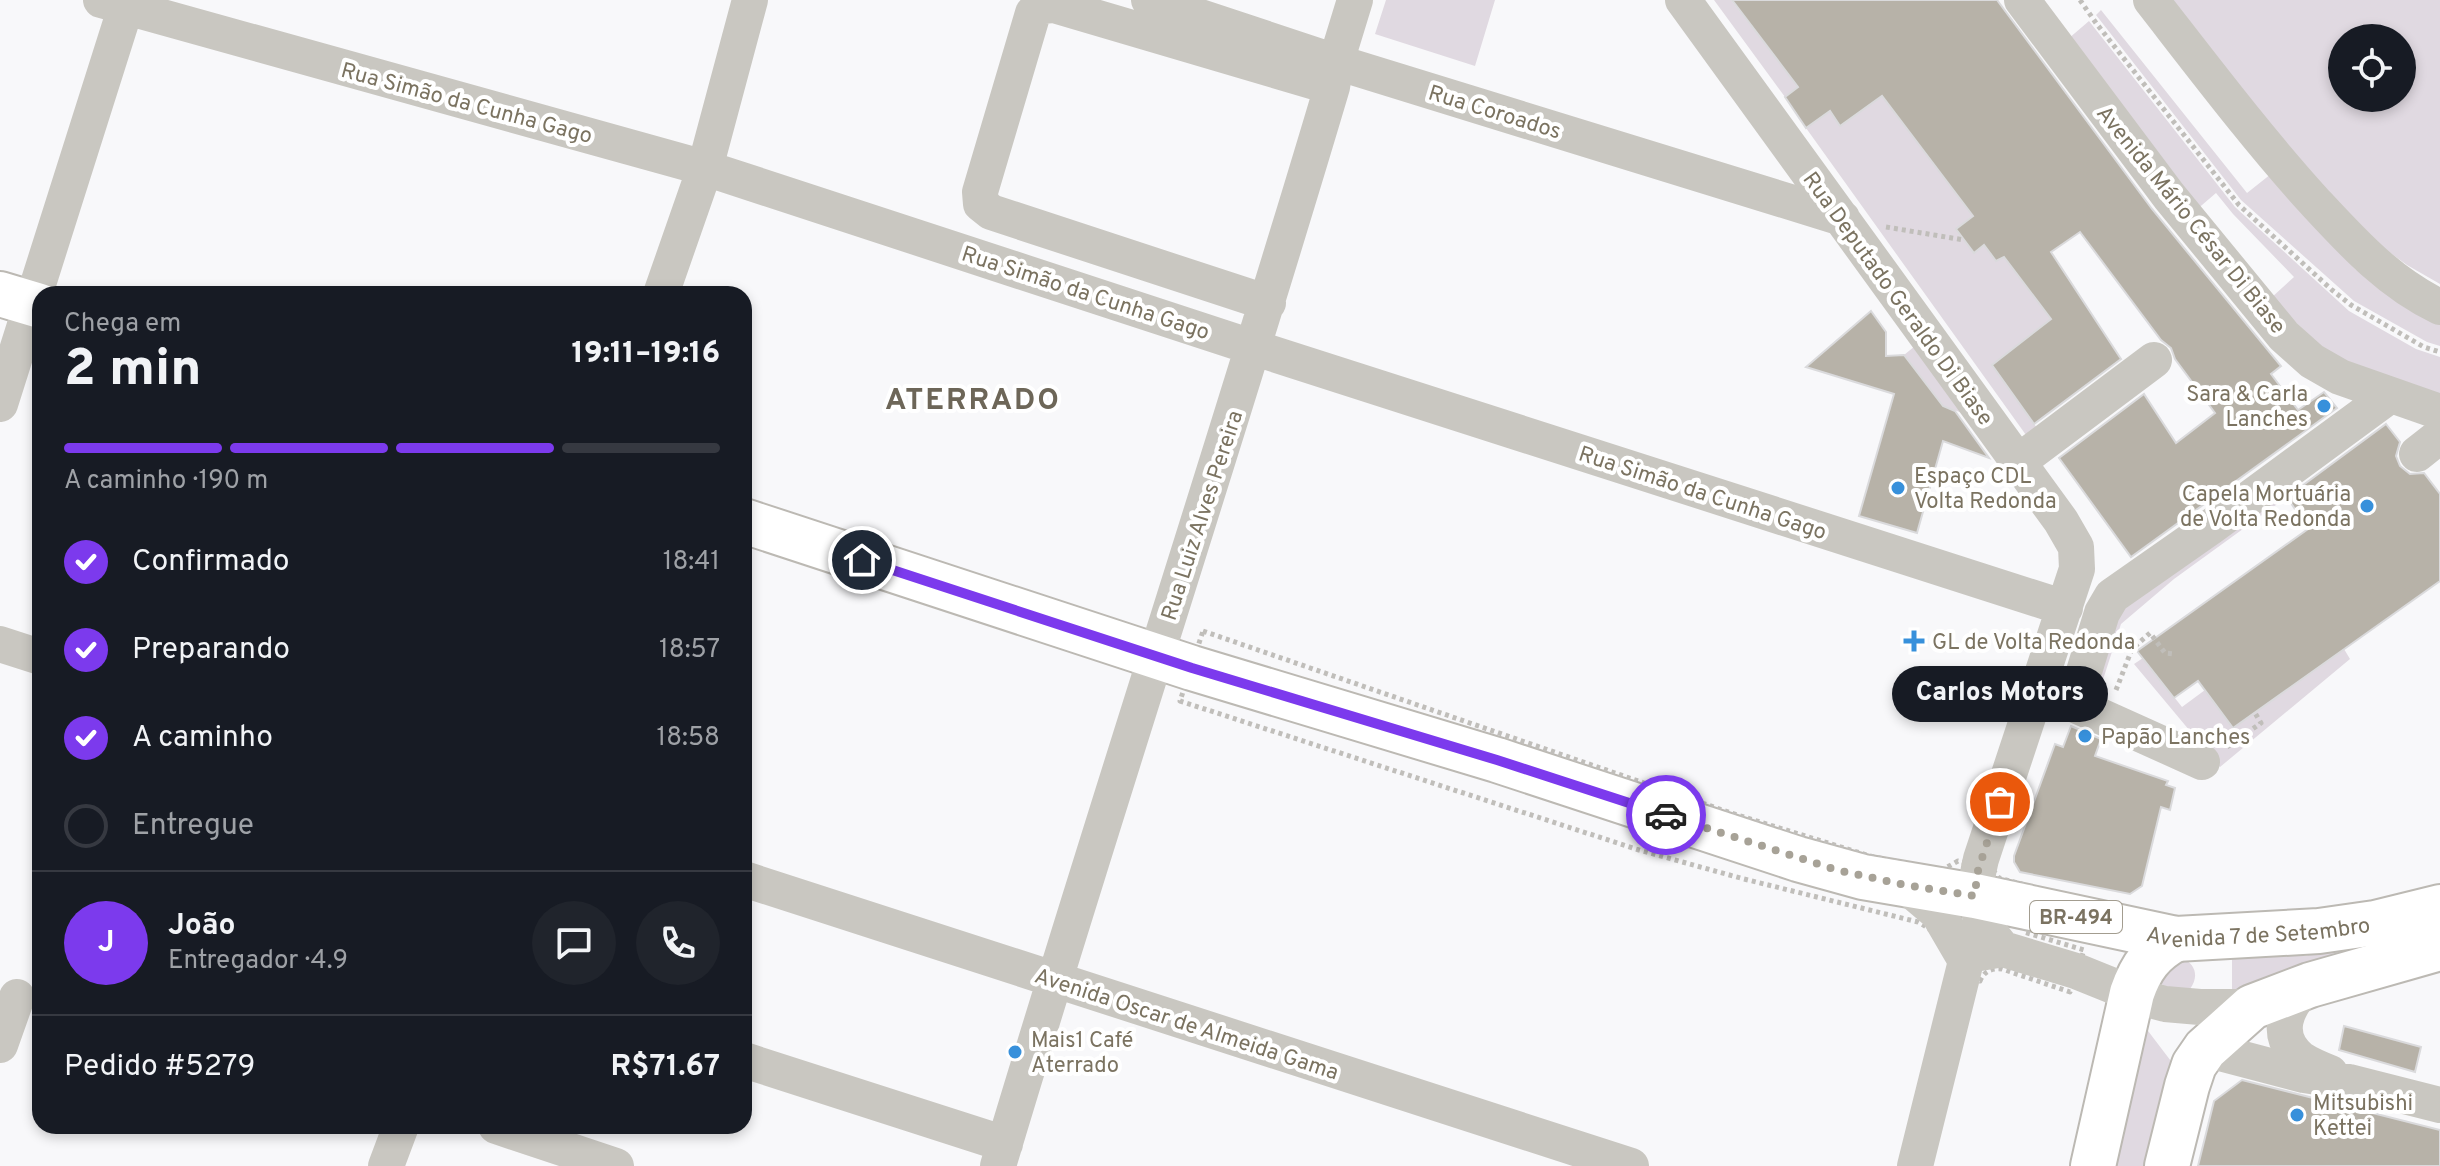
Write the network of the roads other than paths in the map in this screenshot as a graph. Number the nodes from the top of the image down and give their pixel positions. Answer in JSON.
{"nodes":[{"id":1,"x":750,"y":0,"type":"edge"},
{"id":2,"x":1149,"y":0,"type":"edge"},
{"id":3,"x":1355,"y":0,"type":"edge"},
{"id":4,"x":1683,"y":0,"type":"edge"},
{"id":5,"x":2022,"y":0,"type":"edge"},
{"id":6,"x":2151,"y":0,"type":"edge"},
{"id":7,"x":118,"y":3,"type":"edge"},
{"id":8,"x":1334,"y":74,"type":"junction"},
{"id":9,"x":705,"y":168,"type":"junction"},
{"id":10,"x":1858,"y":222,"type":"junction"},
{"id":11,"x":664,"y":286,"type":"edge"},
{"id":12,"x":24,"y":301,"type":"edge"},
{"id":13,"x":1268,"y":303,"type":"junction"},
{"id":14,"x":2440,"y":307,"type":"edge"},
{"id":15,"x":1255,"y":348,"type":"junction"},
{"id":16,"x":2154,"y":360,"type":"dead end"},
{"id":17,"x":2389,"y":396,"type":"junction"},
{"id":18,"x":0,"y":404,"type":"edge"},
{"id":19,"x":2440,"y":412,"type":"edge"},
{"id":20,"x":2018,"y":462,"type":"junction"},
{"id":21,"x":752,"y":524,"type":"edge"},
{"id":22,"x":2065,"y":608,"type":"junction"},
{"id":23,"x":0,"y":644,"type":"edge"},
{"id":24,"x":32,"y":654,"type":"edge"},
{"id":25,"x":1156,"y":657,"type":"junction"},
{"id":26,"x":2038,"y":689,"type":"junction"},
{"id":27,"x":2089,"y":711,"type":"junction"},
{"id":28,"x":2202,"y":762,"type":"road end"},
{"id":29,"x":752,"y":882,"type":"edge"},
{"id":30,"x":1905,"y":885,"type":"junction"},
{"id":31,"x":1975,"y":896,"type":"junction"},
{"id":32,"x":2440,"y":907,"type":"edge"},
{"id":33,"x":2176,"y":939,"type":"junction"},
{"id":34,"x":2440,"y":948,"type":"edge"},
{"id":35,"x":2003,"y":949,"type":"junction"},
{"id":36,"x":1966,"y":961,"type":"junction"},
{"id":37,"x":1054,"y":981,"type":"junction"},
{"id":38,"x":2310,"y":985,"type":"junction"},
{"id":39,"x":2132,"y":993,"type":"junction"},
{"id":40,"x":19,"y":998,"type":"edge"},
{"id":41,"x":2252,"y":1007,"type":"junction"},
{"id":42,"x":0,"y":1045,"type":"edge"},
{"id":43,"x":2205,"y":1049,"type":"junction"},
{"id":44,"x":752,"y":1063,"type":"edge"},
{"id":45,"x":2349,"y":1082,"type":"junction"},
{"id":46,"x":2440,"y":1105,"type":"edge"},
{"id":47,"x":398,"y":1134,"type":"edge"},
{"id":48,"x":520,"y":1134,"type":"edge"},
{"id":49,"x":1001,"y":1155,"type":"edge"},
{"id":50,"x":386,"y":1166,"type":"edge"},
{"id":51,"x":616,"y":1166,"type":"edge"},
{"id":52,"x":1631,"y":1166,"type":"edge"},
{"id":53,"x":1915,"y":1166,"type":"edge"},
{"id":54,"x":2093,"y":1166,"type":"edge"},
{"id":55,"x":2167,"y":1166,"type":"edge"}],
"edges":[{"from":1,"to":9,"type":"street"},
{"from":2,"to":8,"type":"street","name":"Rua Coroados"},
{"from":3,"to":8,"type":"street","name":"Rua Luiz Alves Pereira"},
{"from":4,"to":10,"type":"street","name":"Rua Deputado Geraldo Di Biase"},
{"from":5,"to":17,"type":"street","name":"Avenida Mário César Di Biase"},
{"from":6,"to":14,"type":"street"},
{"from":7,"to":9,"type":"street","name":"Rua Simão da Cunha Gago"},
{"from":7,"to":12,"type":"street"},
{"from":8,"to":10,"type":"street","name":"Rua Coroados"},
{"from":8,"to":13,"type":"street","name":"Rua Luiz Alves Pereira"},
{"from":8,"to":13,"type":"street"},
{"from":9,"to":11,"type":"street"},
{"from":9,"to":15,"type":"street","name":"Rua Simão da Cunha Gago"},
{"from":10,"to":20,"type":"street","name":"Rua Deputado Geraldo Di Biase"},
{"from":12,"to":18,"type":"street"},
{"from":13,"to":15,"type":"street","name":"Rua Luiz Alves Pereira"},
{"from":15,"to":22,"type":"street","name":"Rua Simão da Cunha Gago"},
{"from":15,"to":25,"type":"street","name":"Rua Luiz Alves Pereira"},
{"from":16,"to":20,"type":"street"},
{"from":17,"to":19,"type":"street","name":"Avenida Mário César Di Biase"},
{"from":17,"to":27,"type":"street"},
{"from":20,"to":22,"type":"street","name":"Rua Deputado Geraldo Di Biase"},
{"from":21,"to":25,"type":"main road","name":"Avenida 7 de Setembro"},
{"from":22,"to":26,"type":"street","name":"Rua Deputado Geraldo Di Biase"},
{"from":23,"to":24,"type":"street"},
{"from":25,"to":30,"type":"main road","name":"Avenida 7 de Setembro"},
{"from":25,"to":37,"type":"street","name":"Rua Luiz Alves Pereira"},
{"from":26,"to":27,"type":"street"},
{"from":26,"to":31,"type":"street","name":"Rua Deputado Geraldo Di Biase"},
{"from":27,"to":28,"type":"street"},
{"from":29,"to":37,"type":"street","name":"Avenida Oscar de Almeida Gama"},
{"from":30,"to":31,"type":"main road","name":"Avenida 7 de Setembro"},
{"from":30,"to":36,"type":"street"},
{"from":31,"to":33,"type":"main road","name":"Avenida 7 de Setembro","number":"BR-494"},
{"from":31,"to":35,"type":"street"},
{"from":32,"to":33,"type":"main road","name":"Avenida 7 de Setembro"},
{"from":33,"to":39,"type":"main road"},
{"from":34,"to":38,"type":"main road","name":"Avenida 7 de Setembro"},
{"from":35,"to":36,"type":"street"},
{"from":35,"to":39,"type":"street","name":"Avenida 7 de Setembro","number":"BR-494"},
{"from":36,"to":53,"type":"street"},
{"from":37,"to":49,"type":"street","name":"Rua Luiz Alves Pereira"},
{"from":37,"to":52,"type":"street","name":"Avenida Oscar de Almeida Gama"},
{"from":38,"to":41,"type":"main road","name":"Avenida 7 de Setembro"},
{"from":38,"to":45,"type":"street"},
{"from":39,"to":41,"type":"street","name":"Avenida 7 de Setembro"},
{"from":39,"to":54,"type":"main road"},
{"from":40,"to":42,"type":"street"},
{"from":41,"to":43,"type":"main road"},
{"from":43,"to":45,"type":"street"},
{"from":43,"to":55,"type":"main road"},
{"from":44,"to":49,"type":"street"},
{"from":45,"to":46,"type":"street"},
{"from":47,"to":50,"type":"street"},
{"from":48,"to":51,"type":"street"}]}
